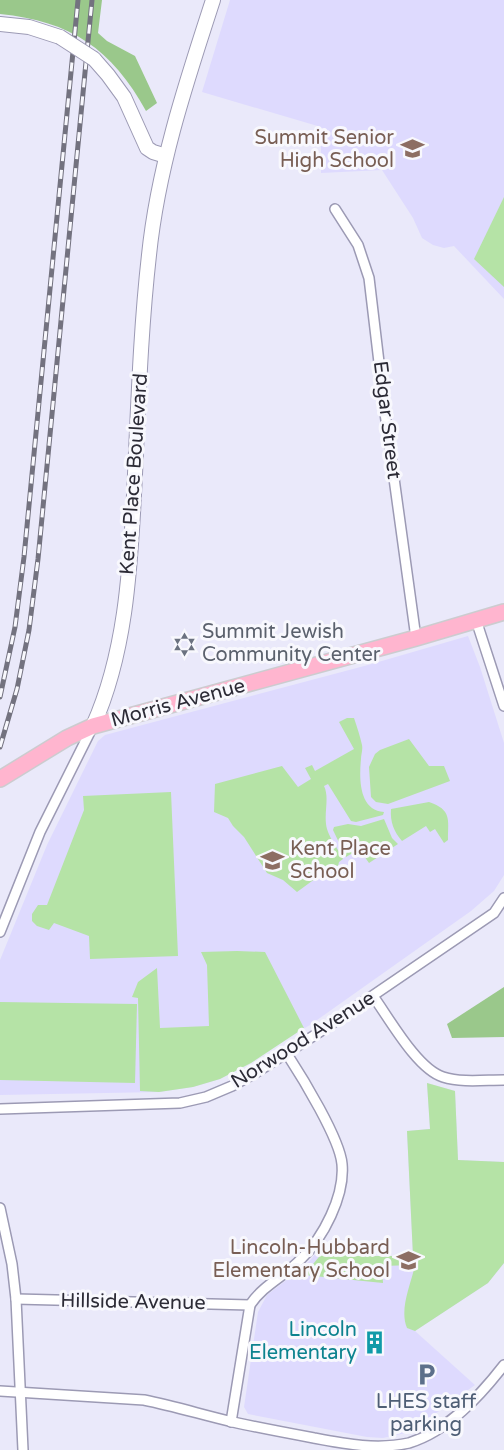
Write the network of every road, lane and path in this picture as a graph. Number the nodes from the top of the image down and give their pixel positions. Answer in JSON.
{"nodes":[{"id":1,"x":213,"y":0,"type":"edge"},
{"id":2,"x":0,"y":24,"type":"edge"},
{"id":3,"x":166,"y":156,"type":"junction"},
{"id":4,"x":335,"y":210,"type":"dead end"},
{"id":5,"x":504,"y":612,"type":"edge"},
{"id":6,"x":476,"y":620,"type":"junction"},
{"id":7,"x":416,"y":638,"type":"junction"},
{"id":8,"x":504,"y":706,"type":"edge"},
{"id":9,"x":93,"y":726,"type":"junction"},
{"id":10,"x":2,"y":778,"type":"edge"},
{"id":11,"x":504,"y":898,"type":"edge"},
{"id":12,"x":499,"y":914,"type":"edge"},
{"id":13,"x":0,"y":932,"type":"edge"},
{"id":14,"x":373,"y":996,"type":"junction"},
{"id":15,"x":287,"y":1054,"type":"junction"},
{"id":16,"x":504,"y":1080,"type":"edge"},
{"id":17,"x":0,"y":1108,"type":"edge"},
{"id":18,"x":0,"y":1208,"type":"edge"},
{"id":19,"x":16,"y":1299,"type":"junction"},
{"id":20,"x":250,"y":1305,"type":"junction"},
{"id":21,"x":504,"y":1365,"type":"edge"},
{"id":22,"x":0,"y":1391,"type":"edge"},
{"id":23,"x":21,"y":1392,"type":"junction"},
{"id":24,"x":231,"y":1422,"type":"junction"},
{"id":25,"x":395,"y":1448,"type":"edge"},
{"id":26,"x":23,"y":1450,"type":"edge"}],
"edges":[{"from":1,"to":3,"type":"street","name":"Kent Place Boulevard"},
{"from":2,"to":3,"type":"street","bridge":true},
{"from":3,"to":9,"type":"street","name":"Kent Place Boulevard"},
{"from":4,"to":7,"type":"street","name":"Edgar Street"},
{"from":5,"to":6,"type":"main road","name":"Morris Avenue"},
{"from":6,"to":7,"type":"main road","name":"Morris Avenue"},
{"from":6,"to":8,"type":"street"},
{"from":7,"to":9,"type":"main road","name":"Morris Avenue"},
{"from":9,"to":10,"type":"main road","name":"Morris Avenue"},
{"from":9,"to":13,"type":"street","name":"Kent Place Boulevard"},
{"from":11,"to":12,"type":"street","name":"Norwood Avenue"},
{"from":12,"to":14,"type":"street","name":"Norwood Avenue"},
{"from":14,"to":15,"type":"street","name":"Norwood Avenue"},
{"from":14,"to":16,"type":"street"},
{"from":15,"to":17,"type":"street","name":"Norwood Avenue"},
{"from":15,"to":20,"type":"street"},
{"from":18,"to":19,"type":"street"},
{"from":19,"to":20,"type":"street","name":"Hillside Avenue"},
{"from":19,"to":23,"type":"street"},
{"from":20,"to":24,"type":"street"},
{"from":21,"to":25,"type":"street"},
{"from":22,"to":23,"type":"street"},
{"from":23,"to":24,"type":"street"},
{"from":23,"to":26,"type":"street"},
{"from":24,"to":25,"type":"street"}]}
